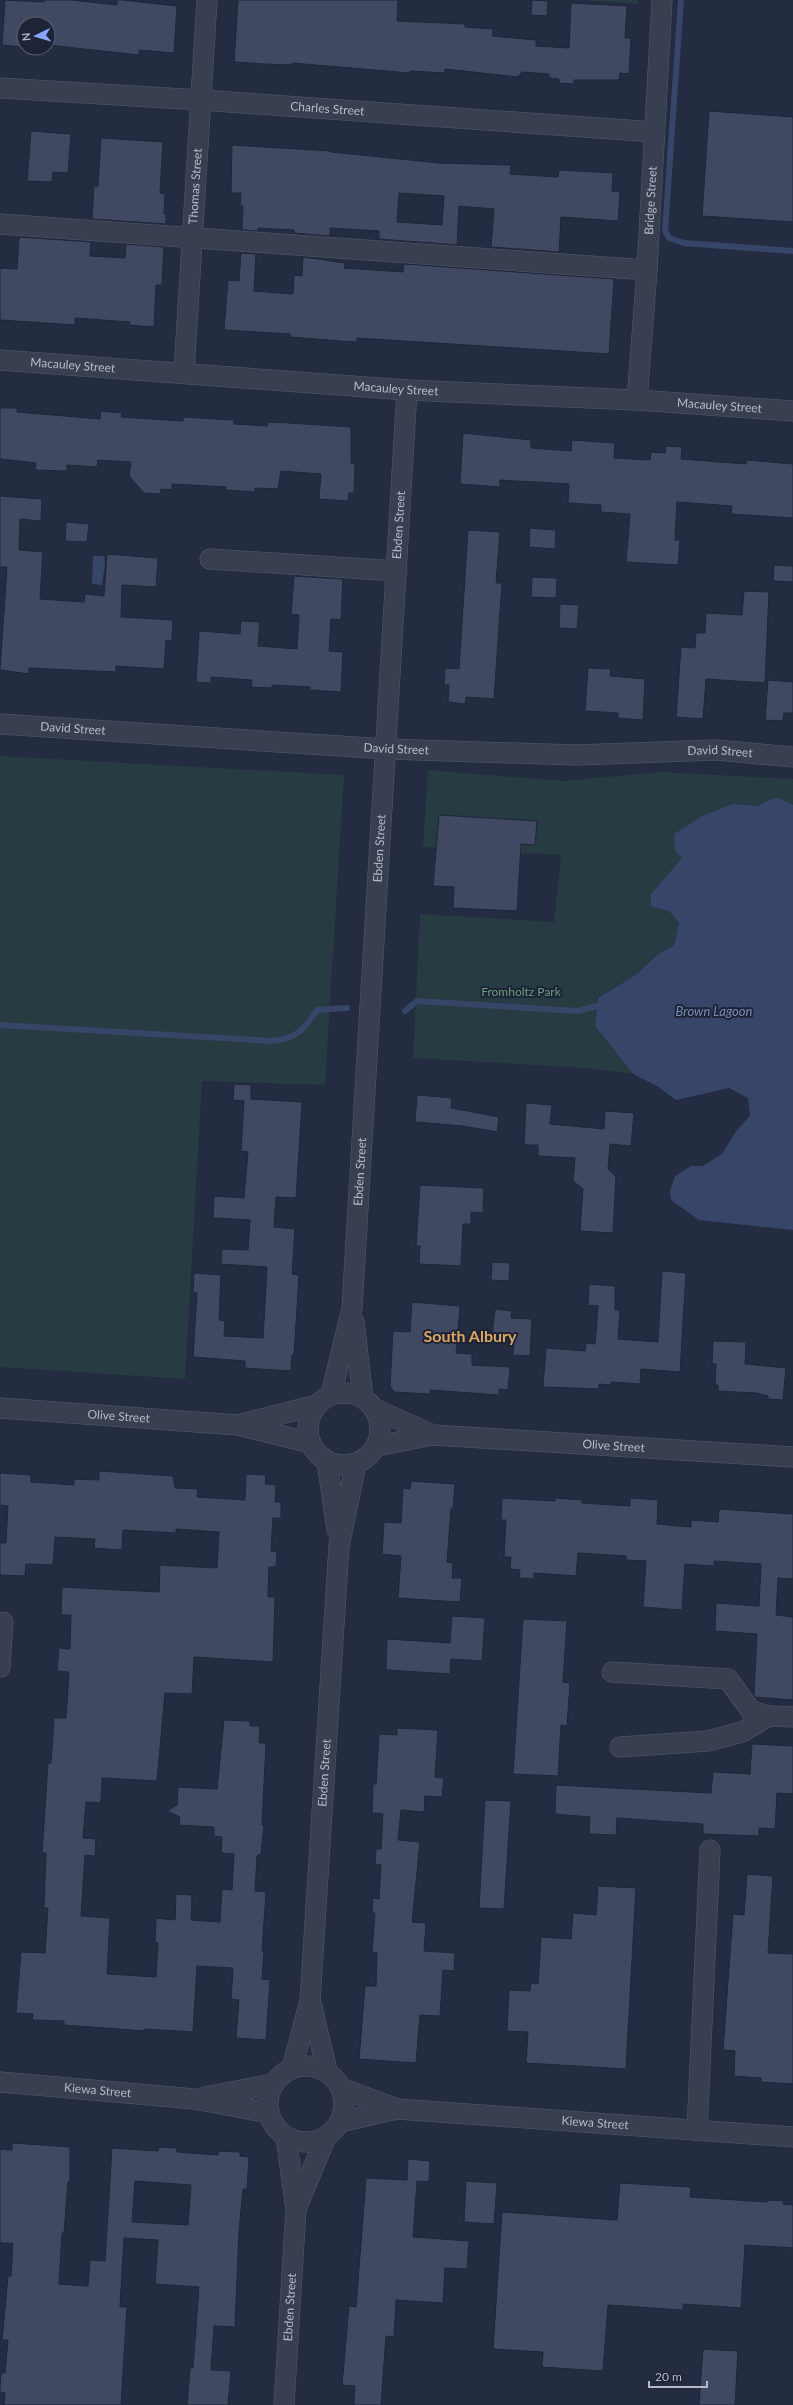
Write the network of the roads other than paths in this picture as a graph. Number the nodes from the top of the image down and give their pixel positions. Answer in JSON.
{"nodes":[{"id":1,"x":207,"y":0,"type":"edge"},
{"id":2,"x":662,"y":0,"type":"edge"},
{"id":3,"x":0,"y":88,"type":"edge"},
{"id":4,"x":201,"y":100,"type":"junction"},
{"id":5,"x":655,"y":132,"type":"junction"},
{"id":6,"x":0,"y":224,"type":"edge"},
{"id":7,"x":193,"y":237,"type":"junction"},
{"id":8,"x":647,"y":270,"type":"junction"},
{"id":9,"x":0,"y":360,"type":"edge"},
{"id":10,"x":184,"y":372,"type":"junction"},
{"id":11,"x":407,"y":390,"type":"junction"},
{"id":12,"x":637,"y":400,"type":"junction"},
{"id":13,"x":793,"y":411,"type":"edge"},
{"id":14,"x":210,"y":559,"type":"dead end"},
{"id":15,"x":397,"y":571,"type":"junction"},
{"id":16,"x":0,"y":724,"type":"edge"},
{"id":17,"x":387,"y":749,"type":"junction"},
{"id":18,"x":793,"y":757,"type":"edge"},
{"id":19,"x":352,"y":1308,"type":"junction"},
{"id":20,"x":324,"y":1400,"type":"junction"},
{"id":21,"x":369,"y":1404,"type":"junction"},
{"id":22,"x":0,"y":1408,"type":"edge"},
{"id":23,"x":238,"y":1425,"type":"junction"},
{"id":24,"x":433,"y":1435,"type":"junction"},
{"id":25,"x":311,"y":1443,"type":"junction"},
{"id":26,"x":377,"y":1446,"type":"junction"},
{"id":27,"x":793,"y":1457,"type":"edge"},
{"id":28,"x":327,"y":1461,"type":"junction"},
{"id":29,"x":356,"y":1464,"type":"junction"},
{"id":30,"x":339,"y":1546,"type":"junction"},
{"id":31,"x":3,"y":1622,"type":"dead end"},
{"id":32,"x":0,"y":1667,"type":"edge"},
{"id":33,"x":612,"y":1672,"type":"dead end"},
{"id":34,"x":769,"y":1716,"type":"junction"},
{"id":35,"x":793,"y":1717,"type":"edge"},
{"id":36,"x":620,"y":1747,"type":"dead end"},
{"id":37,"x":710,"y":1850,"type":"dead end"},
{"id":38,"x":310,"y":2001,"type":"junction"},
{"id":39,"x":292,"y":2068,"type":"junction"},
{"id":40,"x":327,"y":2071,"type":"junction"},
{"id":41,"x":0,"y":2082,"type":"edge"},
{"id":42,"x":273,"y":2084,"type":"junction"},
{"id":43,"x":341,"y":2088,"type":"junction"},
{"id":44,"x":195,"y":2099,"type":"junction"},
{"id":45,"x":397,"y":2110,"type":"junction"},
{"id":46,"x":269,"y":2113,"type":"junction"},
{"id":47,"x":340,"y":2122,"type":"junction"},
{"id":48,"x":697,"y":2130,"type":"junction"},
{"id":49,"x":286,"y":2137,"type":"junction"},
{"id":50,"x":326,"y":2137,"type":"junction"},
{"id":51,"x":793,"y":2137,"type":"edge"},
{"id":52,"x":296,"y":2209,"type":"junction"},
{"id":53,"x":284,"y":2405,"type":"edge"}],
"edges":[{"from":1,"to":4,"type":"street","name":"Thomas Street"},
{"from":2,"to":5,"type":"street","name":"Bridge Street"},
{"from":3,"to":4,"type":"street","name":"Charles Street"},
{"from":4,"to":5,"type":"street","name":"Charles Street"},
{"from":4,"to":7,"type":"street","name":"Thomas Street"},
{"from":5,"to":8,"type":"street","name":"Bridge Street"},
{"from":6,"to":7,"type":"street"},
{"from":7,"to":8,"type":"street"},
{"from":7,"to":10,"type":"street","name":"Thomas Street"},
{"from":8,"to":12,"type":"street","name":"Bridge Street"},
{"from":9,"to":10,"type":"street","name":"Macauley Street"},
{"from":10,"to":11,"type":"street","name":"Macauley Street"},
{"from":11,"to":12,"type":"street","name":"Macauley Street"},
{"from":11,"to":15,"type":"street","name":"Ebden Street"},
{"from":12,"to":13,"type":"street","name":"Macauley Street"},
{"from":14,"to":15,"type":"street"},
{"from":15,"to":17,"type":"street","name":"Ebden Street"},
{"from":16,"to":17,"type":"street","name":"David Street"},
{"from":17,"to":18,"type":"street","name":"David Street"},
{"from":17,"to":19,"type":"street","name":"Ebden Street"},
{"from":19,"to":20,"type":"street","name":"Ebden Street"},
{"from":19,"to":21,"type":"street","name":"Ebden Street"},
{"from":20,"to":21,"type":"street"},
{"from":20,"to":23,"type":"street","name":"Olive Street"},
{"from":20,"to":25,"type":"street"},
{"from":21,"to":24,"type":"street","name":"Olive Street"},
{"from":21,"to":26,"type":"street"},
{"from":22,"to":23,"type":"street","name":"Olive Street"},
{"from":23,"to":25,"type":"street","name":"Olive Street"},
{"from":24,"to":26,"type":"street","name":"Olive Street"},
{"from":24,"to":27,"type":"street","name":"Olive Street"},
{"from":25,"to":28,"type":"street"},
{"from":26,"to":29,"type":"street"},
{"from":28,"to":29,"type":"street"},
{"from":28,"to":30,"type":"street","name":"Ebden Street"},
{"from":29,"to":30,"type":"street","name":"Ebden Street"},
{"from":30,"to":38,"type":"street","name":"Ebden Street"},
{"from":31,"to":32,"type":"street"},
{"from":33,"to":34,"type":"street"},
{"from":34,"to":35,"type":"street"},
{"from":34,"to":36,"type":"street"},
{"from":37,"to":48,"type":"street"},
{"from":38,"to":39,"type":"street","name":"Ebden Street"},
{"from":38,"to":40,"type":"street","name":"Ebden Street"},
{"from":39,"to":40,"type":"street"},
{"from":39,"to":42,"type":"street"},
{"from":40,"to":43,"type":"street"},
{"from":41,"to":44,"type":"street","name":"Kiewa Street"},
{"from":42,"to":44,"type":"street","name":"Kiewa Street"},
{"from":42,"to":46,"type":"street"},
{"from":43,"to":45,"type":"street","name":"Kiewa Street"},
{"from":43,"to":47,"type":"street"},
{"from":44,"to":46,"type":"street","name":"Kiewa Street"},
{"from":45,"to":47,"type":"street","name":"Kiewa Street"},
{"from":45,"to":48,"type":"street","name":"Kiewa Street"},
{"from":46,"to":49,"type":"street"},
{"from":47,"to":50,"type":"street"},
{"from":48,"to":51,"type":"street","name":"Kiewa Street"},
{"from":49,"to":50,"type":"street"},
{"from":49,"to":52,"type":"street","name":"Ebden Street"},
{"from":50,"to":52,"type":"street","name":"Ebden Street"},
{"from":52,"to":53,"type":"street","name":"Ebden Street"}]}
